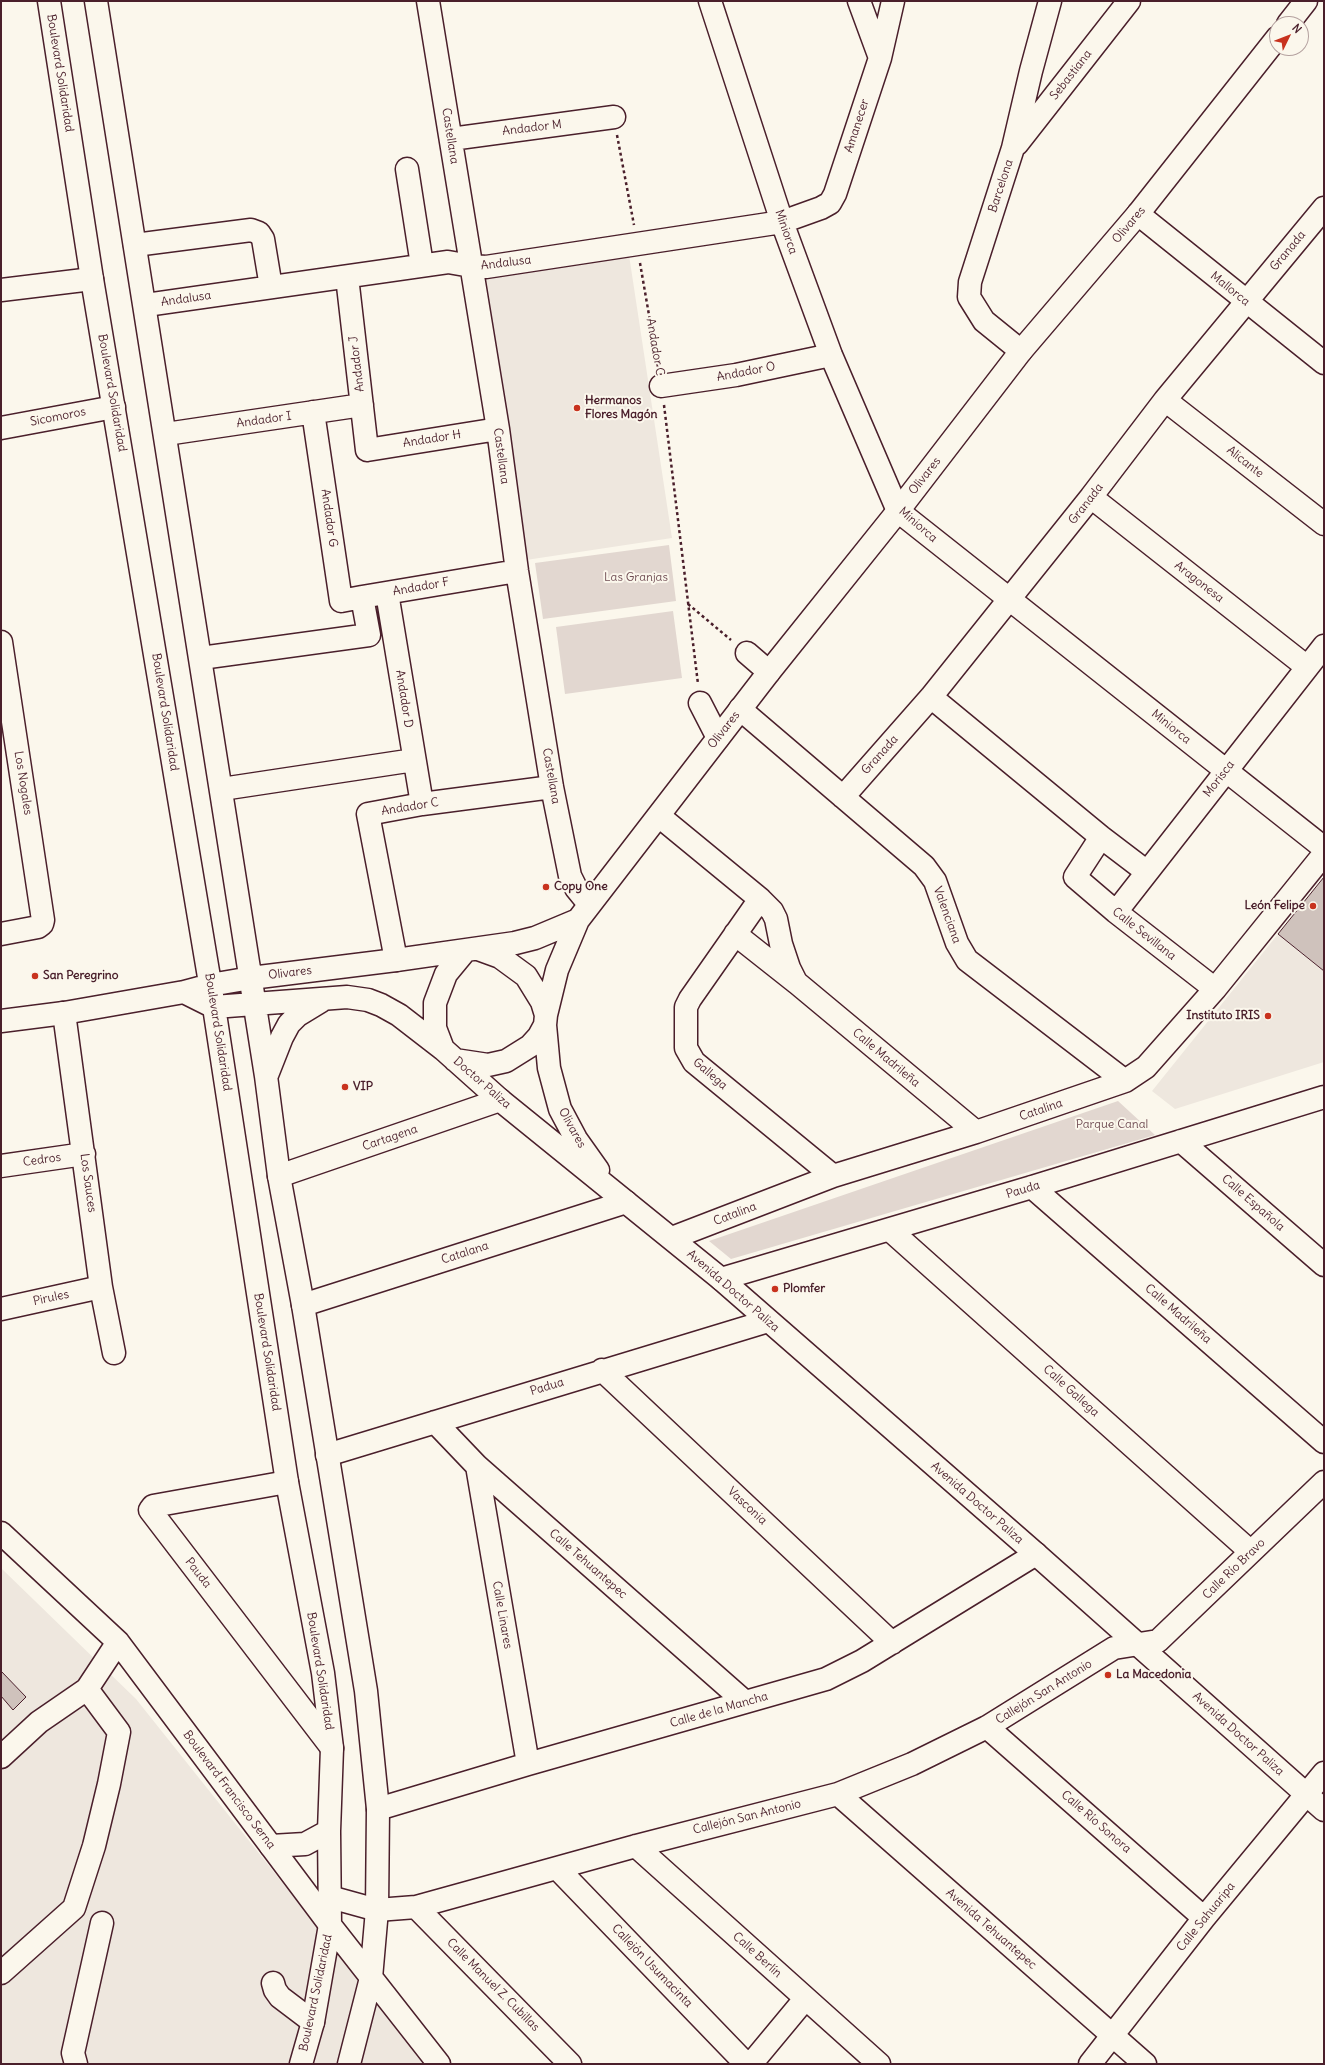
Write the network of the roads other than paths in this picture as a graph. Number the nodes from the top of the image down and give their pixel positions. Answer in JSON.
{"nodes":[{"id":1,"x":49,"y":1,"type":"edge"},
{"id":2,"x":96,"y":1,"type":"edge"},
{"id":3,"x":428,"y":1,"type":"edge"},
{"id":4,"x":710,"y":1,"type":"edge"},
{"id":5,"x":859,"y":1,"type":"edge"},
{"id":6,"x":893,"y":1,"type":"edge"},
{"id":7,"x":1050,"y":1,"type":"edge"},
{"id":8,"x":1128,"y":1,"type":"edge"},
{"id":9,"x":1306,"y":1,"type":"edge"},
{"id":10,"x":1294,"y":16,"type":"edge"},
{"id":11,"x":1269,"y":48,"type":"edge"},
{"id":12,"x":880,"y":58,"type":"junction"},
{"id":13,"x":614,"y":117,"type":"road end"},
{"id":14,"x":451,"y":139,"type":"junction"},
{"id":15,"x":1013,"y":148,"type":"junction"},
{"id":16,"x":407,"y":169,"type":"dead end"},
{"id":17,"x":835,"y":194,"type":"joint"},
{"id":18,"x":1324,"y":208,"type":"edge"},
{"id":19,"x":1138,"y":214,"type":"junction"},
{"id":20,"x":782,"y":222,"type":"junction"},
{"id":21,"x":135,"y":245,"type":"junction"},
{"id":22,"x":422,"y":265,"type":"junction"},
{"id":23,"x":471,"y":266,"type":"junction"},
{"id":24,"x":347,"y":277,"type":"junction"},
{"id":25,"x":92,"y":279,"type":"junction"},
{"id":26,"x":271,"y":287,"type":"junction"},
{"id":27,"x":1,"y":290,"type":"edge"},
{"id":28,"x":1245,"y":301,"type":"junction"},
{"id":29,"x":146,"y":305,"type":"junction"},
{"id":30,"x":1021,"y":351,"type":"junction"},
{"id":31,"x":831,"y":355,"type":"junction"},
{"id":32,"x":1324,"y":363,"type":"edge"},
{"id":33,"x":662,"y":386,"type":"road end"},
{"id":34,"x":1165,"y":400,"type":"junction"},
{"id":35,"x":362,"y":405,"type":"junction"},
{"id":36,"x":114,"y":407,"type":"junction"},
{"id":37,"x":313,"y":412,"type":"junction"},
{"id":38,"x":1,"y":428,"type":"edge"},
{"id":39,"x":498,"y":429,"type":"junction"},
{"id":40,"x":166,"y":434,"type":"junction"},
{"id":41,"x":367,"y":450,"type":"joint"},
{"id":42,"x":1091,"y":498,"type":"junction"},
{"id":43,"x":898,"y":511,"type":"junction"},
{"id":44,"x":1324,"y":524,"type":"edge"},
{"id":45,"x":518,"y":571,"type":"junction"},
{"id":46,"x":387,"y":593,"type":"junction"},
{"id":47,"x":362,"y":597,"type":"junction"},
{"id":48,"x":1010,"y":598,"type":"junction"},
{"id":49,"x":1,"y":642,"type":"edge"},
{"id":50,"x":1324,"y":646,"type":"edge"},
{"id":51,"x":747,"y":653,"type":"road end"},
{"id":52,"x":201,"y":658,"type":"junction"},
{"id":53,"x":1307,"y":667,"type":"junction"},
{"id":54,"x":768,"y":672,"type":"junction"},
{"id":55,"x":931,"y":697,"type":"junction"},
{"id":56,"x":700,"y":703,"type":"road end"},
{"id":57,"x":740,"y":709,"type":"junction"},
{"id":58,"x":718,"y":738,"type":"junction"},
{"id":59,"x":414,"y":760,"type":"junction"},
{"id":60,"x":1225,"y":770,"type":"junction"},
{"id":61,"x":552,"y":787,"type":"junction"},
{"id":62,"x":222,"y":789,"type":"junction"},
{"id":63,"x":843,"y":797,"type":"junction"},
{"id":64,"x":422,"y":804,"type":"junction"},
{"id":65,"x":659,"y":816,"type":"junction"},
{"id":66,"x":1101,"y":837,"type":"junction"},
{"id":67,"x":1324,"y":848,"type":"edge"},
{"id":68,"x":1324,"y":854,"type":"edge"},
{"id":69,"x":1147,"y":872,"type":"junction"},
{"id":70,"x":760,"y":899,"type":"junction"},
{"id":71,"x":583,"y":912,"type":"junction"},
{"id":72,"x":1116,"y":912,"type":"junction"},
{"id":73,"x":1,"y":934,"type":"edge"},
{"id":74,"x":735,"y":934,"type":"junction"},
{"id":75,"x":471,"y":950,"type":"junction"},
{"id":76,"x":396,"y":960,"type":"junction"},
{"id":77,"x":251,"y":978,"type":"junction"},
{"id":78,"x":797,"y":983,"type":"junction"},
{"id":79,"x":210,"y":985,"type":"junction"},
{"id":80,"x":1215,"y":989,"type":"junction"},
{"id":81,"x":184,"y":992,"type":"junction"},
{"id":82,"x":324,"y":1000,"type":"junction"},
{"id":83,"x":255,"y":1005,"type":"junction"},
{"id":84,"x":214,"y":1008,"type":"junction"},
{"id":85,"x":64,"y":1013,"type":"junction"},
{"id":86,"x":546,"y":1020,"type":"junction"},
{"id":87,"x":1,"y":1022,"type":"edge"},
{"id":88,"x":449,"y":1054,"type":"junction"},
{"id":89,"x":266,"y":1076,"type":"junction"},
{"id":90,"x":1125,"y":1081,"type":"junction"},
{"id":91,"x":1324,"y":1097,"type":"edge"},
{"id":92,"x":500,"y":1100,"type":"junction"},
{"id":93,"x":976,"y":1132,"type":"junction"},
{"id":94,"x":1181,"y":1141,"type":"junction"},
{"id":95,"x":84,"y":1154,"type":"junction"},
{"id":96,"x":1,"y":1166,"type":"edge"},
{"id":97,"x":279,"y":1176,"type":"junction"},
{"id":98,"x":833,"y":1176,"type":"junction"},
{"id":99,"x":1032,"y":1187,"type":"junction"},
{"id":100,"x":619,"y":1196,"type":"junction"},
{"id":101,"x":890,"y":1230,"type":"junction"},
{"id":102,"x":672,"y":1238,"type":"junction"},
{"id":103,"x":1324,"y":1265,"type":"edge"},
{"id":104,"x":721,"y":1279,"type":"junction"},
{"id":105,"x":101,"y":1287,"type":"junction"},
{"id":106,"x":303,"y":1305,"type":"junction"},
{"id":107,"x":1,"y":1309,"type":"edge"},
{"id":108,"x":768,"y":1321,"type":"junction"},
{"id":109,"x":114,"y":1353,"type":"dead end"},
{"id":110,"x":602,"y":1370,"type":"junction"},
{"id":111,"x":434,"y":1422,"type":"junction"},
{"id":112,"x":1324,"y":1442,"type":"edge"},
{"id":113,"x":327,"y":1455,"type":"junction"},
{"id":114,"x":477,"y":1466,"type":"junction"},
{"id":115,"x":287,"y":1482,"type":"junction"},
{"id":116,"x":1324,"y":1482,"type":"edge"},
{"id":117,"x":1,"y":1533,"type":"edge"},
{"id":118,"x":1251,"y":1552,"type":"junction"},
{"id":119,"x":1036,"y":1554,"type":"junction"},
{"id":120,"x":118,"y":1642,"type":"junction"},
{"id":121,"x":892,"y":1643,"type":"junction"},
{"id":122,"x":1138,"y":1645,"type":"junction"},
{"id":123,"x":87,"y":1689,"type":"junction"},
{"id":124,"x":745,"y":1702,"type":"junction"},
{"id":125,"x":987,"y":1727,"type":"junction"},
{"id":126,"x":332,"y":1748,"type":"junction"},
{"id":127,"x":1,"y":1757,"type":"edge"},
{"id":128,"x":528,"y":1764,"type":"junction"},
{"id":129,"x":1324,"y":1772,"type":"edge"},
{"id":130,"x":838,"y":1794,"type":"junction"},
{"id":131,"x":1306,"y":1795,"type":"junction"},
{"id":132,"x":378,"y":1809,"type":"junction"},
{"id":133,"x":1324,"y":1810,"type":"edge"},
{"id":134,"x":329,"y":1831,"type":"junction"},
{"id":135,"x":271,"y":1846,"type":"junction"},
{"id":136,"x":636,"y":1846,"type":"junction"},
{"id":137,"x":558,"y":1869,"type":"junction"},
{"id":138,"x":330,"y":1897,"type":"junction"},
{"id":139,"x":416,"y":1907,"type":"junction"},
{"id":140,"x":377,"y":1910,"type":"junction"},
{"id":141,"x":1204,"y":1918,"type":"junction"},
{"id":142,"x":102,"y":1923,"type":"dead end"},
{"id":143,"x":330,"y":1925,"type":"junction"},
{"id":144,"x":1,"y":1973,"type":"edge"},
{"id":145,"x":371,"y":1978,"type":"junction"},
{"id":146,"x":273,"y":1983,"type":"dead end"},
{"id":147,"x":805,"y":1999,"type":"junction"},
{"id":148,"x":313,"y":2022,"type":"junction"},
{"id":149,"x":1113,"y":2036,"type":"junction"},
{"id":150,"x":76,"y":2064,"type":"edge"},
{"id":151,"x":301,"y":2064,"type":"edge"},
{"id":152,"x":348,"y":2064,"type":"edge"},
{"id":153,"x":439,"y":2064,"type":"edge"},
{"id":154,"x":570,"y":2064,"type":"edge"},
{"id":155,"x":746,"y":2064,"type":"edge"},
{"id":156,"x":751,"y":2064,"type":"edge"},
{"id":157,"x":879,"y":2064,"type":"edge"},
{"id":158,"x":1090,"y":2064,"type":"edge"},
{"id":159,"x":1145,"y":2064,"type":"edge"}],
"edges":[{"from":1,"to":25,"type":"street","name":"Boulevard Solidaridad"},
{"from":2,"to":21,"type":"street"},
{"from":3,"to":14,"type":"street","name":"Castellana"},
{"from":4,"to":20,"type":"street","name":"Miniorca"},
{"from":5,"to":12,"type":"street"},
{"from":6,"to":12,"type":"street","name":"Amanecer"},
{"from":7,"to":15,"type":"street","name":"Barcelona"},
{"from":8,"to":15,"type":"street","name":"Sebastiana"},
{"from":9,"to":10,"type":"street"},
{"from":11,"to":19,"type":"street","name":"Olivares"},
{"from":12,"to":17,"type":"street","name":"Amanecer"},
{"from":13,"to":14,"type":"street","name":"Andador M"},
{"from":14,"to":23,"type":"street","name":"Castellana"},
{"from":15,"to":30,"type":"street","name":"Barcelona"},
{"from":16,"to":22,"type":"street"},
{"from":17,"to":20,"type":"street","name":"Andalusa"},
{"from":18,"to":28,"type":"street","name":"Granada"},
{"from":19,"to":28,"type":"street","name":"Mallorca"},
{"from":19,"to":30,"type":"street","name":"Olivares"},
{"from":20,"to":23,"type":"street","name":"Andalusa"},
{"from":20,"to":31,"type":"street","name":"Miniorca"},
{"from":21,"to":26,"type":"street"},
{"from":21,"to":29,"type":"street"},
{"from":22,"to":23,"type":"street","name":"Andalusa"},
{"from":22,"to":24,"type":"street","name":"Andalusa"},
{"from":23,"to":39,"type":"street","name":"Castellana"},
{"from":24,"to":26,"type":"street","name":"Andalusa"},
{"from":24,"to":35,"type":"street","name":"Andador J"},
{"from":25,"to":27,"type":"street"},
{"from":25,"to":36,"type":"street","name":"Boulevard Solidaridad"},
{"from":26,"to":29,"type":"street","name":"Andalusa"},
{"from":28,"to":32,"type":"street","name":"Mallorca"},
{"from":28,"to":34,"type":"street","name":"Granada"},
{"from":29,"to":40,"type":"street"},
{"from":30,"to":43,"type":"street","name":"Olivares"},
{"from":31,"to":33,"type":"street","name":"Andador O"},
{"from":31,"to":43,"type":"street","name":"Miniorca"},
{"from":34,"to":42,"type":"street","name":"Granada"},
{"from":34,"to":44,"type":"street","name":"Alicante"},
{"from":35,"to":37,"type":"street","name":"Andador I"},
{"from":35,"to":41,"type":"street","name":"Andador J"},
{"from":36,"to":38,"type":"street","name":"Sicomoros"},
{"from":36,"to":79,"type":"street","name":"Boulevard Solidaridad"},
{"from":37,"to":40,"type":"street","name":"Andador I"},
{"from":37,"to":47,"type":"street","name":"Andador G"},
{"from":39,"to":41,"type":"street","name":"Andador H"},
{"from":39,"to":45,"type":"street","name":"Castellana"},
{"from":40,"to":52,"type":"street"},
{"from":42,"to":48,"type":"street","name":"Granada"},
{"from":42,"to":53,"type":"street","name":"Aragonesa"},
{"from":43,"to":48,"type":"street","name":"Miniorca"},
{"from":43,"to":54,"type":"street","name":"Olivares"},
{"from":45,"to":46,"type":"street","name":"Andador F"},
{"from":45,"to":61,"type":"street","name":"Castellana"},
{"from":46,"to":47,"type":"street","name":"Andador F"},
{"from":46,"to":59,"type":"street","name":"Andador D"},
{"from":47,"to":52,"type":"street"},
{"from":48,"to":55,"type":"street","name":"Granada"},
{"from":48,"to":60,"type":"street","name":"Miniorca"},
{"from":49,"to":73,"type":"street","name":"Los Nogales"},
{"from":50,"to":53,"type":"street","name":"Morisca"},
{"from":51,"to":54,"type":"street"},
{"from":52,"to":62,"type":"street"},
{"from":53,"to":60,"type":"street","name":"Morisca"},
{"from":54,"to":57,"type":"street","name":"Olivares"},
{"from":55,"to":63,"type":"street","name":"Granada"},
{"from":55,"to":66,"type":"street"},
{"from":56,"to":58,"type":"street"},
{"from":57,"to":58,"type":"street","name":"Olivares"},
{"from":57,"to":63,"type":"street","name":"Valenciana"},
{"from":58,"to":65,"type":"street","name":"Olivares"},
{"from":59,"to":62,"type":"street"},
{"from":59,"to":64,"type":"street","name":"Andador D"},
{"from":60,"to":67,"type":"street","name":"Miniorca"},
{"from":60,"to":69,"type":"street","name":"Morisca"},
{"from":61,"to":64,"type":"street","name":"Andador C"},
{"from":61,"to":71,"type":"street","name":"Castellana"},
{"from":62,"to":77,"type":"street"},
{"from":63,"to":90,"type":"street","name":"Valenciana"},
{"from":64,"to":76,"type":"street","name":"Andador C"},
{"from":65,"to":70,"type":"street"},
{"from":65,"to":71,"type":"street","name":"Olivares"},
{"from":66,"to":69,"type":"street"},
{"from":66,"to":72,"type":"street","name":"Calle Sevillana"},
{"from":68,"to":80,"type":"street","name":"Catalina"},
{"from":69,"to":72,"type":"street","name":"Morisca"},
{"from":70,"to":74,"type":"street","name":"Gallega"},
{"from":70,"to":78,"type":"street"},
{"from":71,"to":75,"type":"street","name":"Olivares"},
{"from":71,"to":86,"type":"street","name":"Olivares"},
{"from":72,"to":80,"type":"street","name":"Calle Sevillana"},
{"from":74,"to":78,"type":"street","name":"Calle Madrileña"},
{"from":74,"to":98,"type":"street","name":"Gallega"},
{"from":75,"to":76,"type":"street","name":"Olivares"},
{"from":75,"to":86,"type":"street"},
{"from":75,"to":88,"type":"street"},
{"from":76,"to":77,"type":"street","name":"Olivares"},
{"from":77,"to":79,"type":"street","name":"Olivares"},
{"from":77,"to":83,"type":"street"},
{"from":78,"to":93,"type":"street","name":"Calle Madrileña"},
{"from":79,"to":81,"type":"street","name":"Olivares"},
{"from":79,"to":84,"type":"street","name":"Boulevard Solidaridad"},
{"from":80,"to":90,"type":"street","name":"Catalina"},
{"from":81,"to":84,"type":"street"},
{"from":81,"to":85,"type":"street","name":"Olivares"},
{"from":82,"to":83,"type":"street","name":"Doctor Paliza"},
{"from":82,"to":88,"type":"street","name":"Doctor Paliza"},
{"from":82,"to":89,"type":"street"},
{"from":83,"to":84,"type":"street","name":"Doctor Paliza"},
{"from":83,"to":89,"type":"street"},
{"from":84,"to":115,"type":"street","name":"Boulevard Solidaridad"},
{"from":85,"to":87,"type":"street","name":"Olivares"},
{"from":85,"to":95,"type":"street","name":"Los Sauces"},
{"from":86,"to":88,"type":"street"},
{"from":86,"to":100,"type":"street","name":"Olivares"},
{"from":88,"to":92,"type":"street","name":"Doctor Paliza"},
{"from":89,"to":97,"type":"street"},
{"from":90,"to":93,"type":"street","name":"Catalina"},
{"from":91,"to":94,"type":"street","name":"Pauda"},
{"from":92,"to":97,"type":"street","name":"Cartagena"},
{"from":92,"to":100,"type":"street","name":"Doctor Paliza"},
{"from":93,"to":98,"type":"street","name":"Catalina"},
{"from":94,"to":99,"type":"street","name":"Pauda"},
{"from":94,"to":103,"type":"street","name":"Calle Española"},
{"from":95,"to":96,"type":"street","name":"Cedros"},
{"from":95,"to":105,"type":"street","name":"Los Sauces"},
{"from":97,"to":106,"type":"street"},
{"from":98,"to":102,"type":"street","name":"Catalina"},
{"from":99,"to":101,"type":"street","name":"Pauda"},
{"from":99,"to":112,"type":"street","name":"Calle Madrileña"},
{"from":100,"to":102,"type":"street","name":"Avenida Doctor Paliza"},
{"from":100,"to":106,"type":"street","name":"Catalana"},
{"from":101,"to":104,"type":"street","name":"Pauda"},
{"from":101,"to":118,"type":"street","name":"Calle Gallega"},
{"from":102,"to":104,"type":"street","name":"Avenida Doctor Paliza"},
{"from":104,"to":108,"type":"street","name":"Avenida Doctor Paliza"},
{"from":105,"to":107,"type":"street","name":"Pirules"},
{"from":105,"to":109,"type":"street","name":"Los Sauces"},
{"from":106,"to":113,"type":"street"},
{"from":108,"to":110,"type":"street","name":"Padua"},
{"from":108,"to":119,"type":"street","name":"Avenida Doctor Paliza"},
{"from":110,"to":111,"type":"street","name":"Padua"},
{"from":110,"to":121,"type":"street","name":"Vasconia"},
{"from":111,"to":113,"type":"street","name":"Padua"},
{"from":111,"to":114,"type":"street","name":"Calle Tehuantepec"},
{"from":113,"to":132,"type":"street"},
{"from":114,"to":124,"type":"street","name":"Calle Tehuantepec"},
{"from":114,"to":128,"type":"street","name":"Calle Linares"},
{"from":115,"to":126,"type":"street","name":"Boulevard Solidaridad"},
{"from":115,"to":126,"type":"street","name":"Pauda"},
{"from":116,"to":118,"type":"street","name":"Calle Río Bravo"},
{"from":117,"to":120,"type":"street","name":"Boulevard Francisco Serna"},
{"from":118,"to":122,"type":"street","name":"Calle Río Bravo"},
{"from":119,"to":121,"type":"street","name":"Calle de la Mancha"},
{"from":119,"to":122,"type":"street","name":"Avenida Doctor Paliza"},
{"from":120,"to":123,"type":"street"},
{"from":120,"to":135,"type":"street","name":"Boulevard Francisco Serna"},
{"from":121,"to":124,"type":"street","name":"Calle de la Mancha"},
{"from":122,"to":125,"type":"street","name":"Callejón San Antonio"},
{"from":122,"to":131,"type":"street","name":"Avenida Doctor Paliza"},
{"from":123,"to":127,"type":"street"},
{"from":123,"to":144,"type":"street"},
{"from":124,"to":128,"type":"street","name":"Calle de la Mancha"},
{"from":125,"to":130,"type":"street","name":"Callejón San Antonio"},
{"from":125,"to":141,"type":"street","name":"Calle Río Sonora"},
{"from":126,"to":134,"type":"street","name":"Boulevard Solidaridad"},
{"from":128,"to":132,"type":"street","name":"Calle de la Mancha"},
{"from":129,"to":131,"type":"street","name":"Calle Sahuaripa"},
{"from":130,"to":136,"type":"street","name":"Callejón San Antonio"},
{"from":130,"to":149,"type":"street","name":"Avenida Tehuantepec"},
{"from":131,"to":133,"type":"street","name":"Avenida Doctor Paliza"},
{"from":131,"to":141,"type":"street","name":"Calle Sahuaripa"},
{"from":132,"to":140,"type":"street"},
{"from":134,"to":135,"type":"street"},
{"from":134,"to":138,"type":"street","name":"Boulevard Solidaridad"},
{"from":135,"to":143,"type":"street","name":"Boulevard Francisco Serna"},
{"from":136,"to":137,"type":"street","name":"Callejón San Antonio"},
{"from":136,"to":147,"type":"street","name":"Calle Berlín"},
{"from":137,"to":139,"type":"street","name":"Callejón San Antonio"},
{"from":137,"to":155,"type":"street","name":"Callejón Usumacinta"},
{"from":138,"to":140,"type":"street","name":"Callejón San Antonio"},
{"from":138,"to":143,"type":"street","name":"Boulevard Solidaridad"},
{"from":139,"to":140,"type":"street","name":"Callejón San Antonio"},
{"from":139,"to":154,"type":"street","name":"Calle Manuel Z. Cubillas"},
{"from":140,"to":145,"type":"street"},
{"from":141,"to":149,"type":"street","name":"Calle Sahuaripa"},
{"from":142,"to":150,"type":"street"},
{"from":143,"to":145,"type":"street","name":"Boulevard Francisco Serna"},
{"from":143,"to":148,"type":"street","name":"Boulevard Solidaridad"},
{"from":145,"to":152,"type":"street"},
{"from":145,"to":153,"type":"street","name":"Boulevard Francisco Serna"},
{"from":146,"to":148,"type":"street"},
{"from":147,"to":156,"type":"street"},
{"from":147,"to":157,"type":"street","name":"Calle Berlín"},
{"from":148,"to":151,"type":"street","name":"Boulevard Solidaridad"},
{"from":149,"to":158,"type":"street","name":"Calle Sahuaripa"},
{"from":149,"to":159,"type":"street","name":"Avenida Tehuantepec"}]}
